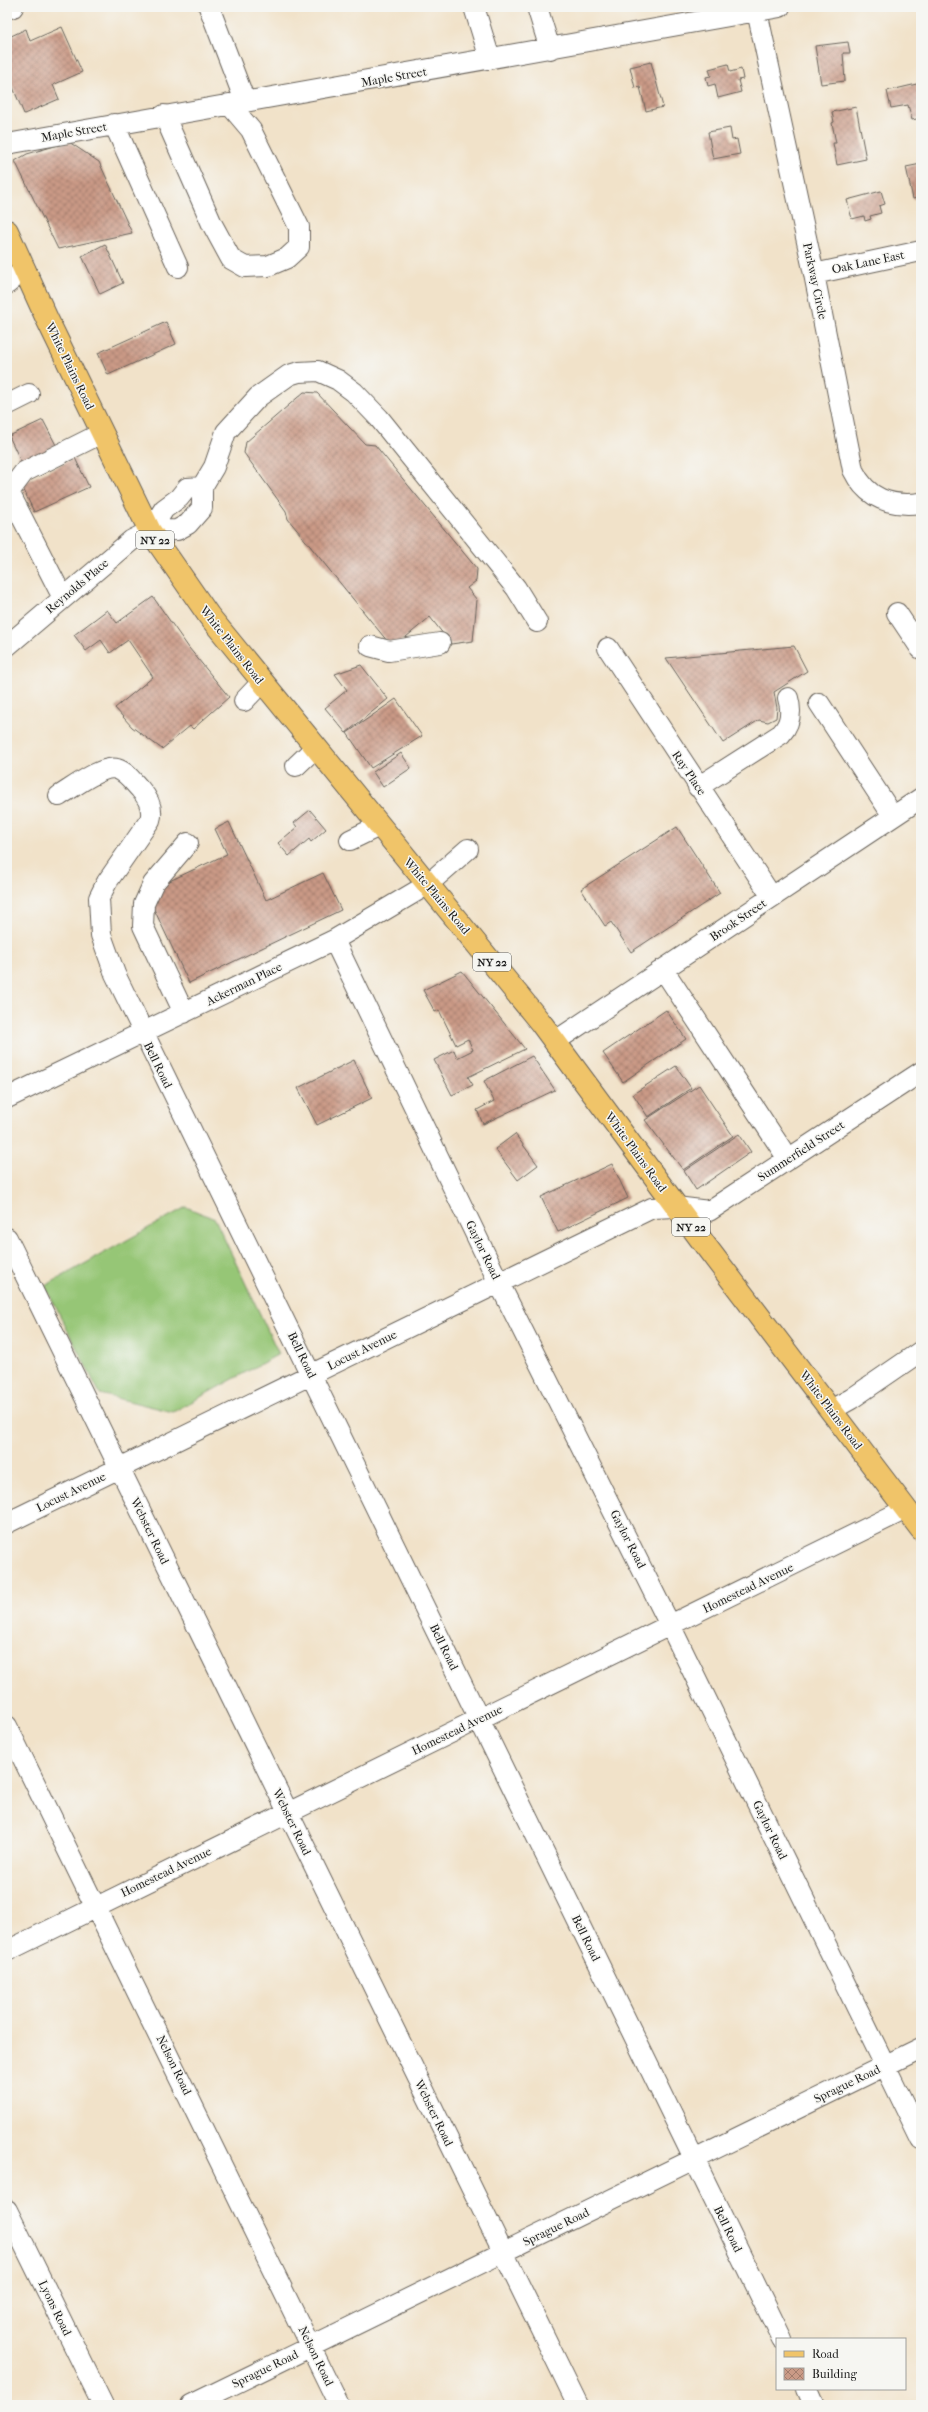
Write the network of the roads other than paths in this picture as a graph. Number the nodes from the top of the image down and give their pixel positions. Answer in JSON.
{"nodes":[{"id":1,"x":13,"y":7,"type":"edge"},
{"id":2,"x":209,"y":7,"type":"edge"},
{"id":3,"x":474,"y":7,"type":"edge"},
{"id":4,"x":537,"y":7,"type":"edge"},
{"id":5,"x":780,"y":7,"type":"edge"},
{"id":6,"x":7,"y":9,"type":"edge"},
{"id":7,"x":757,"y":11,"type":"junction"},
{"id":8,"x":723,"y":12,"type":"edge"},
{"id":9,"x":550,"y":48,"type":"junction"},
{"id":10,"x":490,"y":59,"type":"junction"},
{"id":11,"x":237,"y":102,"type":"junction"},
{"id":12,"x":164,"y":115,"type":"junction"},
{"id":13,"x":114,"y":124,"type":"junction"},
{"id":14,"x":7,"y":144,"type":"edge"},
{"id":15,"x":7,"y":232,"type":"edge"},
{"id":16,"x":921,"y":251,"type":"edge"},
{"id":17,"x":178,"y":267,"type":"dead end"},
{"id":18,"x":25,"y":269,"type":"junction"},
{"id":19,"x":814,"y":274,"type":"junction"},
{"id":20,"x":7,"y":284,"type":"edge"},
{"id":21,"x":29,"y":394,"type":"dead end"},
{"id":22,"x":7,"y":405,"type":"edge"},
{"id":23,"x":102,"y":433,"type":"junction"},
{"id":24,"x":11,"y":481,"type":"edge"},
{"id":25,"x":202,"y":487,"type":"junction"},
{"id":26,"x":921,"y":503,"type":"edge"},
{"id":27,"x":150,"y":531,"type":"junction"},
{"id":28,"x":63,"y":598,"type":"junction"},
{"id":29,"x":897,"y":613,"type":"dead end"},
{"id":30,"x":537,"y":622,"type":"dead end"},
{"id":31,"x":440,"y":643,"type":"dead end"},
{"id":32,"x":7,"y":646,"type":"edge"},
{"id":33,"x":370,"y":646,"type":"dead end"},
{"id":34,"x":608,"y":648,"type":"dead end"},
{"id":35,"x":921,"y":649,"type":"edge"},
{"id":36,"x":262,"y":682,"type":"junction"},
{"id":37,"x":788,"y":698,"type":"dead end"},
{"id":38,"x":244,"y":701,"type":"dead end"},
{"id":39,"x":819,"y":703,"type":"dead end"},
{"id":40,"x":316,"y":747,"type":"junction"},
{"id":41,"x":296,"y":766,"type":"dead end"},
{"id":42,"x":698,"y":787,"type":"junction"},
{"id":43,"x":59,"y":796,"type":"dead end"},
{"id":44,"x":921,"y":798,"type":"edge"},
{"id":45,"x":893,"y":816,"type":"junction"},
{"id":46,"x":379,"y":826,"type":"junction"},
{"id":47,"x":350,"y":840,"type":"dead end"},
{"id":48,"x":188,"y":842,"type":"dead end"},
{"id":49,"x":468,"y":849,"type":"dead end"},
{"id":50,"x":427,"y":885,"type":"junction"},
{"id":51,"x":772,"y":897,"type":"junction"},
{"id":52,"x":334,"y":940,"type":"junction"},
{"id":53,"x":663,"y":969,"type":"junction"},
{"id":54,"x":184,"y":1013,"type":"junction"},
{"id":55,"x":142,"y":1033,"type":"junction"},
{"id":56,"x":554,"y":1042,"type":"junction"},
{"id":57,"x":921,"y":1072,"type":"edge"},
{"id":58,"x":7,"y":1098,"type":"edge"},
{"id":59,"x":788,"y":1159,"type":"junction"},
{"id":60,"x":676,"y":1207,"type":"junction"},
{"id":61,"x":7,"y":1238,"type":"edge"},
{"id":62,"x":499,"y":1283,"type":"junction"},
{"id":63,"x":921,"y":1351,"type":"edge"},
{"id":64,"x":312,"y":1375,"type":"junction"},
{"id":65,"x":831,"y":1410,"type":"junction"},
{"id":66,"x":120,"y":1468,"type":"junction"},
{"id":67,"x":906,"y":1509,"type":"junction"},
{"id":68,"x":7,"y":1523,"type":"edge"},
{"id":69,"x":921,"y":1529,"type":"edge"},
{"id":70,"x":670,"y":1625,"type":"junction"},
{"id":71,"x":479,"y":1719,"type":"junction"},
{"id":72,"x":7,"y":1726,"type":"edge"},
{"id":73,"x":287,"y":1813,"type":"junction"},
{"id":74,"x":96,"y":1906,"type":"junction"},
{"id":75,"x":7,"y":1951,"type":"edge"},
{"id":76,"x":921,"y":2048,"type":"edge"},
{"id":77,"x":885,"y":2065,"type":"junction"},
{"id":78,"x":921,"y":2139,"type":"edge"},
{"id":79,"x":694,"y":2159,"type":"junction"},
{"id":80,"x":7,"y":2210,"type":"edge"},
{"id":81,"x":503,"y":2253,"type":"junction"},
{"id":82,"x":782,"y":2338,"type":"edge"},
{"id":83,"x":311,"y":2346,"type":"junction"},
{"id":84,"x":807,"y":2390,"type":"edge"},
{"id":85,"x":103,"y":2405,"type":"edge"},
{"id":86,"x":191,"y":2405,"type":"edge"},
{"id":87,"x":340,"y":2405,"type":"edge"},
{"id":88,"x":578,"y":2405,"type":"edge"},
{"id":89,"x":814,"y":2405,"type":"edge"}],
"edges":[{"from":1,"to":6,"type":"street"},
{"from":2,"to":11,"type":"street"},
{"from":3,"to":10,"type":"street"},
{"from":4,"to":9,"type":"street"},
{"from":5,"to":7,"type":"street","name":"Maple Street"},
{"from":7,"to":8,"type":"street","name":"Maple Street"},
{"from":7,"to":19,"type":"street","name":"Parkway Circle"},
{"from":8,"to":9,"type":"street","name":"Maple Street"},
{"from":9,"to":10,"type":"street","name":"Maple Street"},
{"from":10,"to":11,"type":"street","name":"Maple Street"},
{"from":11,"to":12,"type":"street","name":"Maple Street"},
{"from":11,"to":12,"type":"street"},
{"from":12,"to":13,"type":"street","name":"Maple Street"},
{"from":13,"to":14,"type":"street","name":"Maple Street"},
{"from":13,"to":17,"type":"street"},
{"from":15,"to":18,"type":"main road","name":"White Plains Road","number":"NY 22"},
{"from":16,"to":19,"type":"street","name":"Oak Lane East"},
{"from":18,"to":20,"type":"street"},
{"from":18,"to":23,"type":"main road","name":"White Plains Road","number":"NY 22"},
{"from":19,"to":26,"type":"street","name":"Parkway Circle"},
{"from":21,"to":22,"type":"street"},
{"from":23,"to":24,"type":"street"},
{"from":23,"to":27,"type":"main road","name":"White Plains Road","number":"NY 22"},
{"from":24,"to":28,"type":"street"},
{"from":25,"to":27,"type":"street"},
{"from":25,"to":27,"type":"street","name":"Reynolds Place"},
{"from":25,"to":30,"type":"street"},
{"from":27,"to":28,"type":"street","name":"Reynolds Place"},
{"from":27,"to":36,"type":"main road","name":"White Plains Road","number":"NY 22"},
{"from":28,"to":32,"type":"street","name":"Reynolds Place"},
{"from":29,"to":35,"type":"street"},
{"from":31,"to":33,"type":"street"},
{"from":34,"to":42,"type":"street","name":"Ray Place"},
{"from":36,"to":38,"type":"street"},
{"from":36,"to":40,"type":"main road","name":"White Plains Road","number":"NY 22"},
{"from":37,"to":42,"type":"street"},
{"from":39,"to":45,"type":"street"},
{"from":40,"to":41,"type":"street"},
{"from":40,"to":46,"type":"main road","name":"White Plains Road","number":"NY 22"},
{"from":42,"to":51,"type":"street","name":"Ray Place"},
{"from":43,"to":55,"type":"street","name":"Bell Road"},
{"from":44,"to":45,"type":"street","name":"Brook Street"},
{"from":45,"to":51,"type":"street","name":"Brook Street"},
{"from":46,"to":47,"type":"street"},
{"from":46,"to":50,"type":"main road","name":"White Plains Road","number":"NY 22"},
{"from":48,"to":54,"type":"street"},
{"from":49,"to":50,"type":"street","name":"Ackerman Place"},
{"from":50,"to":52,"type":"street","name":"Ackerman Place"},
{"from":50,"to":56,"type":"main road","name":"White Plains Road","number":"NY 22"},
{"from":51,"to":53,"type":"street","name":"Brook Street"},
{"from":52,"to":54,"type":"street","name":"Ackerman Place"},
{"from":52,"to":62,"type":"street","name":"Gaylor Road"},
{"from":53,"to":56,"type":"street","name":"Brook Street"},
{"from":53,"to":59,"type":"street"},
{"from":54,"to":55,"type":"street","name":"Ackerman Place"},
{"from":55,"to":58,"type":"street","name":"Ackerman Place"},
{"from":55,"to":64,"type":"street","name":"Bell Road"},
{"from":56,"to":60,"type":"main road","name":"White Plains Road","number":"NY 22"},
{"from":57,"to":59,"type":"street","name":"Summerfield Street"},
{"from":59,"to":60,"type":"street","name":"Summerfield Street"},
{"from":60,"to":62,"type":"street","name":"Locust Avenue"},
{"from":60,"to":65,"type":"main road","name":"White Plains Road","number":"NY 22"},
{"from":61,"to":66,"type":"street","name":"Webster Road"},
{"from":62,"to":64,"type":"street","name":"Locust Avenue"},
{"from":62,"to":70,"type":"street","name":"Gaylor Road"},
{"from":63,"to":65,"type":"street"},
{"from":64,"to":66,"type":"street","name":"Locust Avenue"},
{"from":64,"to":71,"type":"street","name":"Bell Road"},
{"from":65,"to":67,"type":"main road","name":"White Plains Road","number":"NY 22"},
{"from":66,"to":68,"type":"street","name":"Locust Avenue"},
{"from":66,"to":73,"type":"street","name":"Webster Road"},
{"from":67,"to":69,"type":"main road","name":"White Plains Road","number":"NY 22"},
{"from":67,"to":70,"type":"street","name":"Homestead Avenue"},
{"from":70,"to":71,"type":"street","name":"Homestead Avenue"},
{"from":70,"to":77,"type":"street","name":"Gaylor Road"},
{"from":71,"to":73,"type":"street","name":"Homestead Avenue"},
{"from":71,"to":79,"type":"street","name":"Bell Road"},
{"from":72,"to":74,"type":"street","name":"Nelson Road"},
{"from":73,"to":74,"type":"street","name":"Homestead Avenue"},
{"from":73,"to":81,"type":"street","name":"Webster Road"},
{"from":74,"to":75,"type":"street","name":"Homestead Avenue"},
{"from":74,"to":83,"type":"street","name":"Nelson Road"},
{"from":76,"to":77,"type":"street","name":"Sprague Road"},
{"from":77,"to":78,"type":"street","name":"Gaylor Road"},
{"from":77,"to":79,"type":"street","name":"Sprague Road"},
{"from":79,"to":81,"type":"street","name":"Sprague Road"},
{"from":79,"to":82,"type":"street","name":"Bell Road"},
{"from":80,"to":85,"type":"street","name":"Lyons Road"},
{"from":81,"to":83,"type":"street","name":"Sprague Road"},
{"from":81,"to":88,"type":"street","name":"Webster Road"},
{"from":83,"to":86,"type":"street","name":"Sprague Road"},
{"from":83,"to":87,"type":"street","name":"Nelson Road"},
{"from":84,"to":89,"type":"street"}]}
